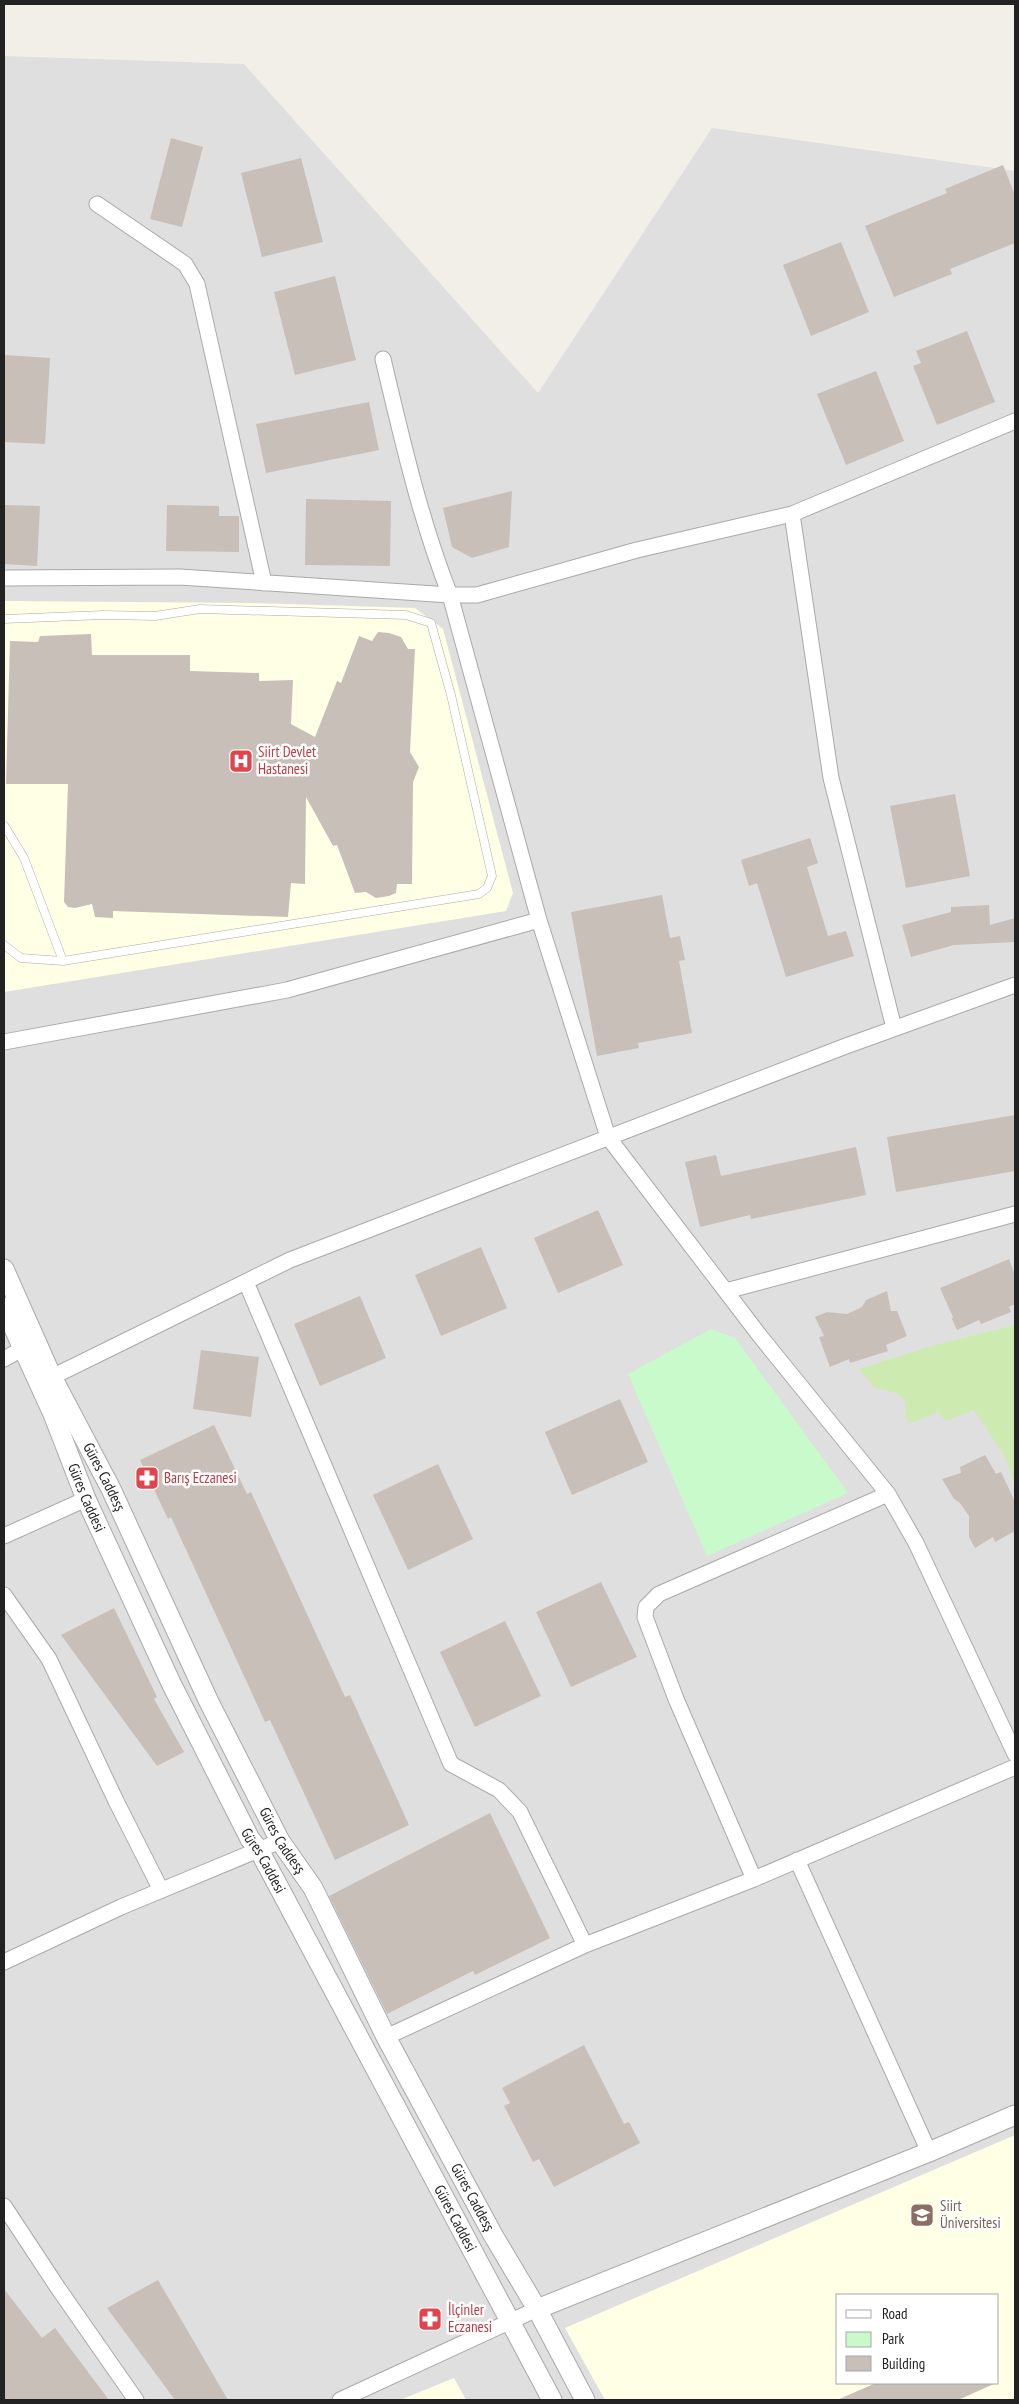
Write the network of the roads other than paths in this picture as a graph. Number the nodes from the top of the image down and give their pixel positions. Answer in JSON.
{"nodes":[{"id":1,"x":97,"y":204,"type":"dead end"},
{"id":2,"x":383,"y":359,"type":"dead end"},
{"id":3,"x":1015,"y":421,"type":"edge"},
{"id":4,"x":792,"y":514,"type":"junction"},
{"id":5,"x":4,"y":578,"type":"edge"},
{"id":6,"x":264,"y":583,"type":"junction"},
{"id":7,"x":450,"y":595,"type":"junction"},
{"id":8,"x":4,"y":619,"type":"edge"},
{"id":9,"x":4,"y":825,"type":"edge"},
{"id":10,"x":539,"y":920,"type":"junction"},
{"id":11,"x":4,"y":945,"type":"edge"},
{"id":12,"x":63,"y":961,"type":"junction"},
{"id":13,"x":1015,"y":985,"type":"edge"},
{"id":14,"x":894,"y":1028,"type":"junction"},
{"id":15,"x":4,"y":1042,"type":"edge"},
{"id":16,"x":608,"y":1137,"type":"junction"},
{"id":17,"x":1015,"y":1214,"type":"edge"},
{"id":18,"x":4,"y":1269,"type":"edge"},
{"id":19,"x":246,"y":1282,"type":"junction"},
{"id":20,"x":726,"y":1291,"type":"junction"},
{"id":21,"x":4,"y":1307,"type":"edge"},
{"id":22,"x":29,"y":1345,"type":"junction"},
{"id":23,"x":4,"y":1359,"type":"edge"},
{"id":24,"x":52,"y":1377,"type":"junction"},
{"id":25,"x":888,"y":1494,"type":"junction"},
{"id":26,"x":86,"y":1499,"type":"junction"},
{"id":27,"x":4,"y":1536,"type":"edge"},
{"id":28,"x":4,"y":1595,"type":"edge"},
{"id":29,"x":1015,"y":1754,"type":"edge"},
{"id":30,"x":1015,"y":1767,"type":"edge"},
{"id":31,"x":280,"y":1841,"type":"junction"},
{"id":32,"x":259,"y":1850,"type":"junction"},
{"id":33,"x":797,"y":1860,"type":"junction"},
{"id":34,"x":754,"y":1879,"type":"junction"},
{"id":35,"x":161,"y":1890,"type":"junction"},
{"id":36,"x":585,"y":1945,"type":"junction"},
{"id":37,"x":4,"y":1961,"type":"edge"},
{"id":38,"x":386,"y":2037,"type":"junction"},
{"id":39,"x":1015,"y":2116,"type":"edge"},
{"id":40,"x":929,"y":2152,"type":"junction"},
{"id":41,"x":4,"y":2206,"type":"edge"},
{"id":42,"x":537,"y":2309,"type":"junction"},
{"id":43,"x":510,"y":2322,"type":"junction"},
{"id":44,"x":136,"y":2400,"type":"edge"},
{"id":45,"x":343,"y":2400,"type":"edge"},
{"id":46,"x":552,"y":2400,"type":"edge"},
{"id":47,"x":585,"y":2400,"type":"edge"}],
"edges":[{"from":1,"to":6,"type":"street"},
{"from":2,"to":7,"type":"street"},
{"from":3,"to":4,"type":"street"},
{"from":4,"to":7,"type":"street"},
{"from":4,"to":14,"type":"street"},
{"from":5,"to":6,"type":"street"},
{"from":6,"to":7,"type":"street"},
{"from":7,"to":10,"type":"street"},
{"from":8,"to":12,"type":"lane"},
{"from":9,"to":12,"type":"lane"},
{"from":10,"to":15,"type":"street"},
{"from":10,"to":16,"type":"street"},
{"from":11,"to":12,"type":"lane"},
{"from":13,"to":14,"type":"street"},
{"from":14,"to":16,"type":"street"},
{"from":16,"to":19,"type":"street"},
{"from":16,"to":20,"type":"street"},
{"from":17,"to":20,"type":"street"},
{"from":18,"to":22,"type":"street","name":"Güres Caddesş"},
{"from":19,"to":24,"type":"street"},
{"from":19,"to":36,"type":"street"},
{"from":20,"to":25,"type":"street"},
{"from":21,"to":22,"type":"street","name":"Güres Caddesi"},
{"from":22,"to":23,"type":"street"},
{"from":22,"to":24,"type":"street","name":"Güres Caddesş"},
{"from":22,"to":26,"type":"street","name":"Güres Caddesi"},
{"from":24,"to":31,"type":"street","name":"Güres Caddesş"},
{"from":25,"to":29,"type":"street"},
{"from":25,"to":34,"type":"street"},
{"from":26,"to":27,"type":"street"},
{"from":26,"to":32,"type":"street","name":"Güres Caddesi"},
{"from":28,"to":35,"type":"street"},
{"from":30,"to":33,"type":"street"},
{"from":31,"to":32,"type":"street"},
{"from":31,"to":38,"type":"street","name":"Güres Caddesş"},
{"from":32,"to":35,"type":"street"},
{"from":32,"to":43,"type":"street","name":"Güres Caddesi"},
{"from":33,"to":34,"type":"street"},
{"from":33,"to":40,"type":"street"},
{"from":34,"to":36,"type":"street"},
{"from":35,"to":37,"type":"street"},
{"from":36,"to":38,"type":"street"},
{"from":38,"to":42,"type":"street","name":"Güres Caddesş"},
{"from":39,"to":40,"type":"street"},
{"from":40,"to":42,"type":"street"},
{"from":41,"to":44,"type":"street"},
{"from":42,"to":43,"type":"street"},
{"from":42,"to":47,"type":"street","name":"Güres Caddesş"},
{"from":43,"to":45,"type":"street"},
{"from":43,"to":46,"type":"street","name":"Güres Caddesi"}]}
